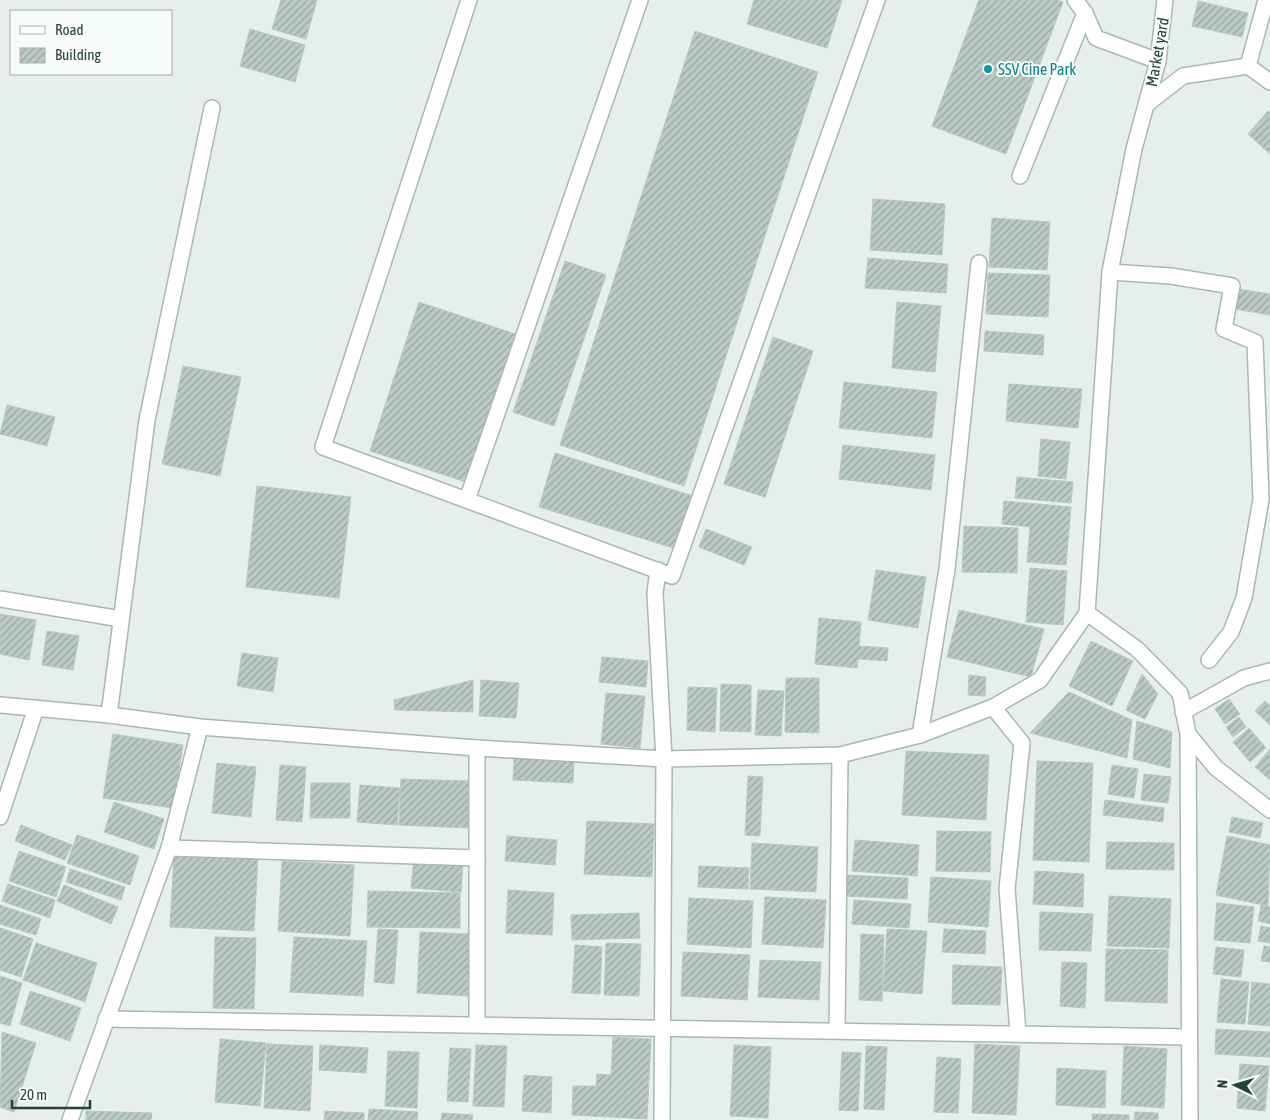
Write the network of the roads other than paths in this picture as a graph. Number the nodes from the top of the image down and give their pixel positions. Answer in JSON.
{"nodes":[{"id":1,"x":469,"y":0,"type":"edge"},
{"id":2,"x":640,"y":0,"type":"edge"},
{"id":3,"x":877,"y":0,"type":"edge"},
{"id":4,"x":1075,"y":0,"type":"edge"},
{"id":5,"x":1165,"y":0,"type":"edge"},
{"id":6,"x":1266,"y":0,"type":"edge"},
{"id":7,"x":1085,"y":13,"type":"junction"},
{"id":8,"x":1158,"y":61,"type":"junction"},
{"id":9,"x":1248,"y":66,"type":"junction"},
{"id":10,"x":1270,"y":82,"type":"edge"},
{"id":11,"x":1147,"y":104,"type":"junction"},
{"id":12,"x":212,"y":108,"type":"dead end"},
{"id":13,"x":1020,"y":176,"type":"dead end"},
{"id":14,"x":979,"y":262,"type":"dead end"},
{"id":15,"x":1110,"y":272,"type":"junction"},
{"id":16,"x":466,"y":500,"type":"junction"},
{"id":17,"x":658,"y":570,"type":"junction"},
{"id":18,"x":0,"y":599,"type":"edge"},
{"id":19,"x":1086,"y":613,"type":"junction"},
{"id":20,"x":122,"y":619,"type":"junction"},
{"id":21,"x":1209,"y":660,"type":"dead end"},
{"id":22,"x":1270,"y":671,"type":"edge"},
{"id":23,"x":0,"y":705,"type":"edge"},
{"id":24,"x":993,"y":707,"type":"junction"},
{"id":25,"x":36,"y":708,"type":"junction"},
{"id":26,"x":1183,"y":712,"type":"junction"},
{"id":27,"x":109,"y":714,"type":"junction"},
{"id":28,"x":200,"y":728,"type":"junction"},
{"id":29,"x":1188,"y":734,"type":"junction"},
{"id":30,"x":920,"y":735,"type":"junction"},
{"id":31,"x":477,"y":748,"type":"junction"},
{"id":32,"x":840,"y":755,"type":"junction"},
{"id":33,"x":664,"y":759,"type":"junction"},
{"id":34,"x":1268,"y":806,"type":"edge"},
{"id":35,"x":0,"y":818,"type":"edge"},
{"id":36,"x":169,"y":848,"type":"junction"},
{"id":37,"x":477,"y":858,"type":"junction"},
{"id":38,"x":106,"y":1019,"type":"junction"},
{"id":39,"x":477,"y":1023,"type":"junction"},
{"id":40,"x":663,"y":1027,"type":"junction"},
{"id":41,"x":837,"y":1030,"type":"junction"},
{"id":42,"x":1018,"y":1033,"type":"junction"},
{"id":43,"x":1189,"y":1037,"type":"junction"},
{"id":44,"x":70,"y":1120,"type":"edge"},
{"id":45,"x":662,"y":1120,"type":"edge"},
{"id":46,"x":1190,"y":1120,"type":"edge"}],
"edges":[{"from":1,"to":16,"type":"street"},
{"from":2,"to":16,"type":"street"},
{"from":3,"to":17,"type":"street"},
{"from":4,"to":7,"type":"street"},
{"from":5,"to":8,"type":"street","name":"Market yard"},
{"from":6,"to":9,"type":"street"},
{"from":7,"to":8,"type":"street"},
{"from":7,"to":13,"type":"street"},
{"from":8,"to":11,"type":"street","name":"Market yard"},
{"from":9,"to":10,"type":"street"},
{"from":9,"to":11,"type":"street"},
{"from":11,"to":15,"type":"street","name":"Market yard"},
{"from":12,"to":20,"type":"street"},
{"from":14,"to":30,"type":"street"},
{"from":15,"to":19,"type":"street","name":"Market yard"},
{"from":15,"to":21,"type":"street"},
{"from":16,"to":17,"type":"street"},
{"from":17,"to":33,"type":"street"},
{"from":18,"to":20,"type":"street"},
{"from":19,"to":24,"type":"street"},
{"from":19,"to":26,"type":"street"},
{"from":20,"to":27,"type":"street"},
{"from":22,"to":26,"type":"street"},
{"from":23,"to":25,"type":"street"},
{"from":24,"to":30,"type":"street"},
{"from":24,"to":42,"type":"street"},
{"from":25,"to":27,"type":"street"},
{"from":25,"to":35,"type":"street"},
{"from":26,"to":29,"type":"street"},
{"from":27,"to":28,"type":"street"},
{"from":28,"to":31,"type":"street"},
{"from":28,"to":36,"type":"street"},
{"from":29,"to":34,"type":"street"},
{"from":29,"to":43,"type":"street"},
{"from":30,"to":32,"type":"street"},
{"from":31,"to":33,"type":"street"},
{"from":31,"to":37,"type":"street"},
{"from":32,"to":33,"type":"street"},
{"from":32,"to":41,"type":"street"},
{"from":33,"to":40,"type":"street"},
{"from":36,"to":37,"type":"street"},
{"from":36,"to":38,"type":"street"},
{"from":37,"to":39,"type":"street"},
{"from":38,"to":39,"type":"street"},
{"from":38,"to":44,"type":"street"},
{"from":39,"to":40,"type":"street"},
{"from":40,"to":41,"type":"street"},
{"from":40,"to":45,"type":"street"},
{"from":41,"to":42,"type":"street"},
{"from":42,"to":43,"type":"street"},
{"from":43,"to":46,"type":"street"}]}
